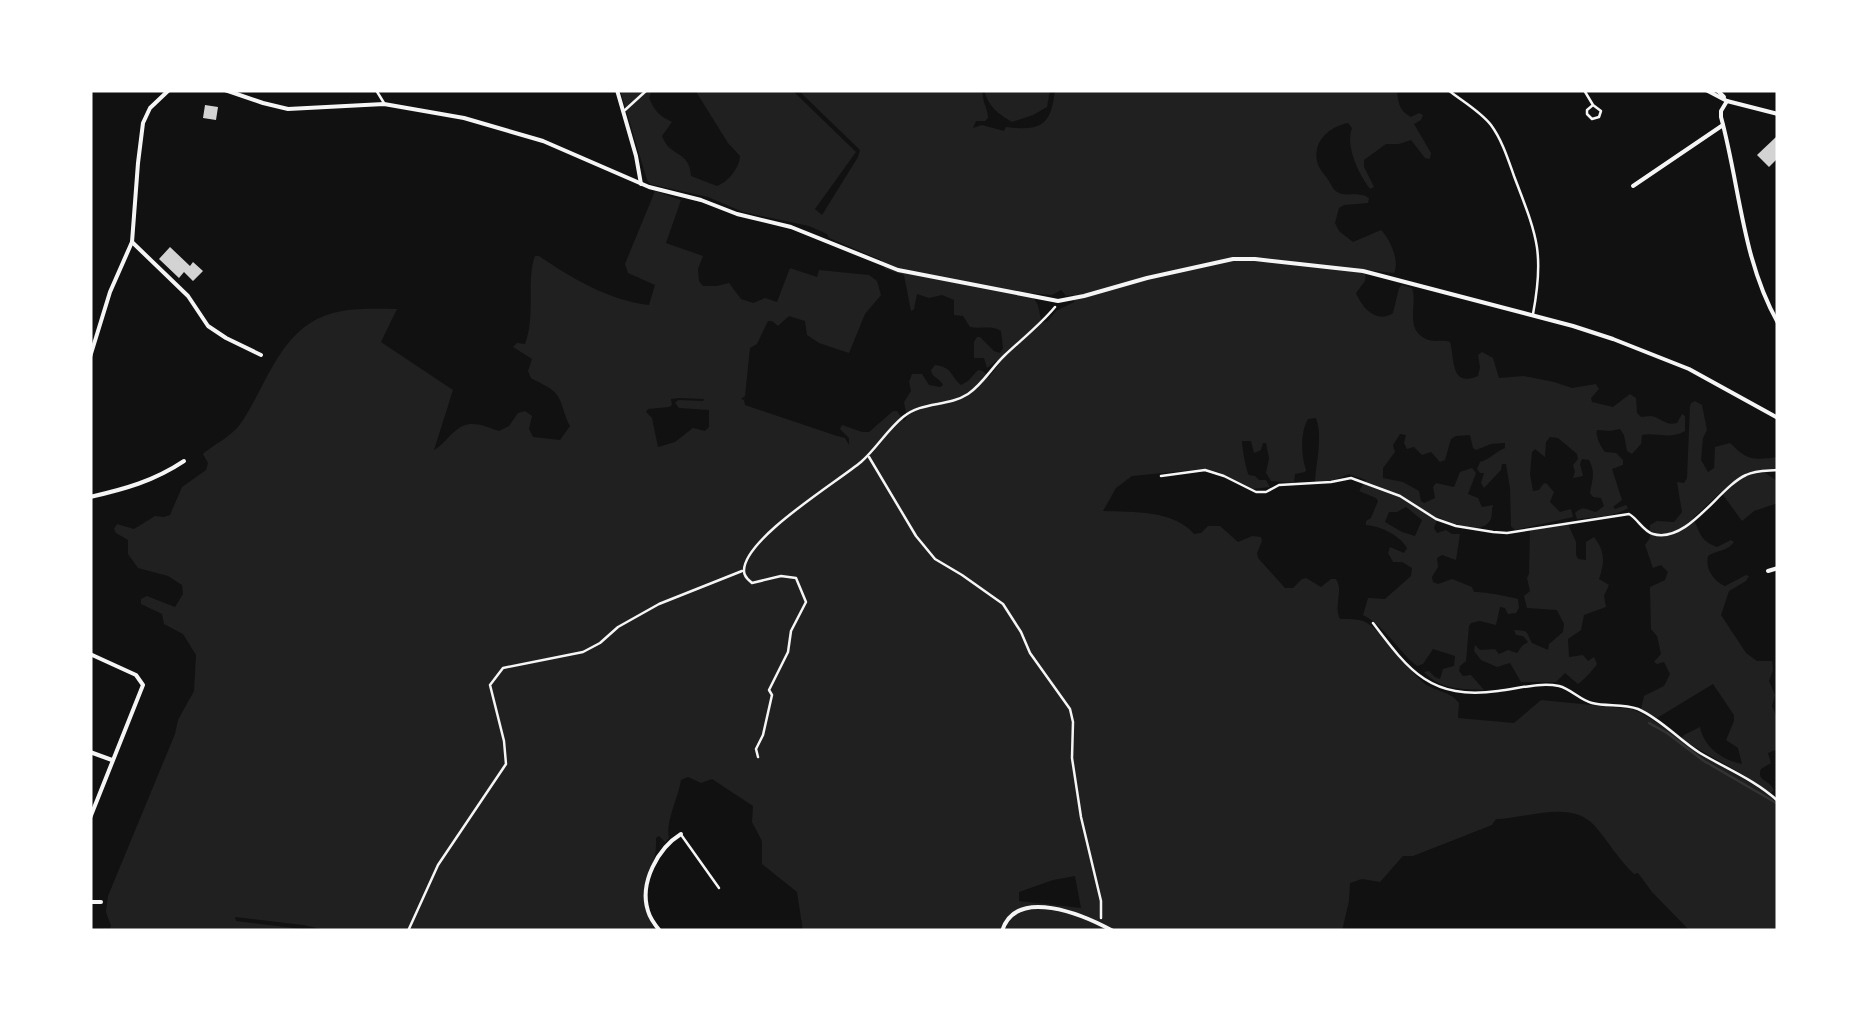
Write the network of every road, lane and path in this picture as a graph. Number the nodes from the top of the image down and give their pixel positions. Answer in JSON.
{"nodes":[{"id":1,"x":169,"y":90,"type":"edge"},
{"id":2,"x":225,"y":90,"type":"edge"},
{"id":3,"x":376,"y":90,"type":"edge"},
{"id":4,"x":617,"y":90,"type":"edge"},
{"id":5,"x":647,"y":90,"type":"edge"},
{"id":6,"x":1448,"y":90,"type":"edge"},
{"id":7,"x":1584,"y":90,"type":"edge"},
{"id":8,"x":1706,"y":90,"type":"edge"},
{"id":9,"x":1716,"y":90,"type":"edge"},
{"id":10,"x":1728,"y":101,"type":"junction"},
{"id":11,"x":384,"y":104,"type":"junction"},
{"id":12,"x":1593,"y":105,"type":"dead end"},
{"id":13,"x":624,"y":110,"type":"junction"},
{"id":14,"x":1778,"y":113,"type":"edge"},
{"id":15,"x":1723,"y":125,"type":"junction"},
{"id":16,"x":641,"y":184,"type":"junction"},
{"id":17,"x":1633,"y":186,"type":"dead end"},
{"id":18,"x":132,"y":242,"type":"junction"},
{"id":19,"x":1058,"y":301,"type":"junction"},
{"id":20,"x":1533,"y":315,"type":"junction"},
{"id":21,"x":1778,"y":324,"type":"edge"},
{"id":22,"x":261,"y":355,"type":"dead end"},
{"id":23,"x":90,"y":357,"type":"edge"},
{"id":24,"x":1778,"y":418,"type":"edge"},
{"id":25,"x":868,"y":455,"type":"junction"},
{"id":26,"x":184,"y":461,"type":"dead end"},
{"id":27,"x":1778,"y":470,"type":"edge"},
{"id":28,"x":1161,"y":476,"type":"dead end"},
{"id":29,"x":90,"y":497,"type":"edge"},
{"id":30,"x":1778,"y":568,"type":"edge"},
{"id":31,"x":1768,"y":570,"type":"dead end"},
{"id":32,"x":744,"y":571,"type":"junction"},
{"id":33,"x":1373,"y":623,"type":"dead end"},
{"id":34,"x":90,"y":654,"type":"edge"},
{"id":35,"x":90,"y":752,"type":"edge"},
{"id":36,"x":758,"y":757,"type":"dead end"},
{"id":37,"x":112,"y":760,"type":"junction"},
{"id":38,"x":1778,"y":801,"type":"edge"},
{"id":39,"x":90,"y":818,"type":"edge"},
{"id":40,"x":681,"y":834,"type":"joint"},
{"id":41,"x":718,"y":888,"type":"dead end"},
{"id":42,"x":90,"y":902,"type":"edge"},
{"id":43,"x":101,"y":902,"type":"dead end"},
{"id":44,"x":1099,"y":924,"type":"junction"},
{"id":45,"x":408,"y":931,"type":"edge"},
{"id":46,"x":660,"y":931,"type":"edge"},
{"id":47,"x":1002,"y":931,"type":"edge"},
{"id":48,"x":1113,"y":931,"type":"edge"}],
"edges":[{"from":1,"to":18,"type":"street"},
{"from":2,"to":11,"type":"street"},
{"from":3,"to":11,"type":"lane"},
{"from":4,"to":13,"type":"street"},
{"from":5,"to":13,"type":"lane"},
{"from":6,"to":20,"type":"lane"},
{"from":7,"to":12,"type":"lane"},
{"from":8,"to":10,"type":"street"},
{"from":9,"to":10,"type":"street"},
{"from":10,"to":14,"type":"street"},
{"from":10,"to":15,"type":"street"},
{"from":11,"to":16,"type":"street"},
{"from":13,"to":16,"type":"street"},
{"from":15,"to":17,"type":"street"},
{"from":15,"to":21,"type":"street"},
{"from":16,"to":19,"type":"street"},
{"from":18,"to":22,"type":"street"},
{"from":18,"to":23,"type":"street"},
{"from":19,"to":20,"type":"street"},
{"from":19,"to":25,"type":"path"},
{"from":20,"to":24,"type":"street"},
{"from":25,"to":32,"type":"path"},
{"from":25,"to":44,"type":"path"},
{"from":26,"to":29,"type":"street"},
{"from":27,"to":28,"type":"lane"},
{"from":30,"to":31,"type":"street"},
{"from":32,"to":36,"type":"path"},
{"from":32,"to":45,"type":"path"},
{"from":33,"to":38,"type":"path"},
{"from":34,"to":37,"type":"street"},
{"from":35,"to":37,"type":"street"},
{"from":37,"to":39,"type":"street"},
{"from":40,"to":41,"type":"lane"},
{"from":40,"to":46,"type":"street"},
{"from":42,"to":43,"type":"street"},
{"from":44,"to":47,"type":"street"},
{"from":44,"to":48,"type":"street"}]}
